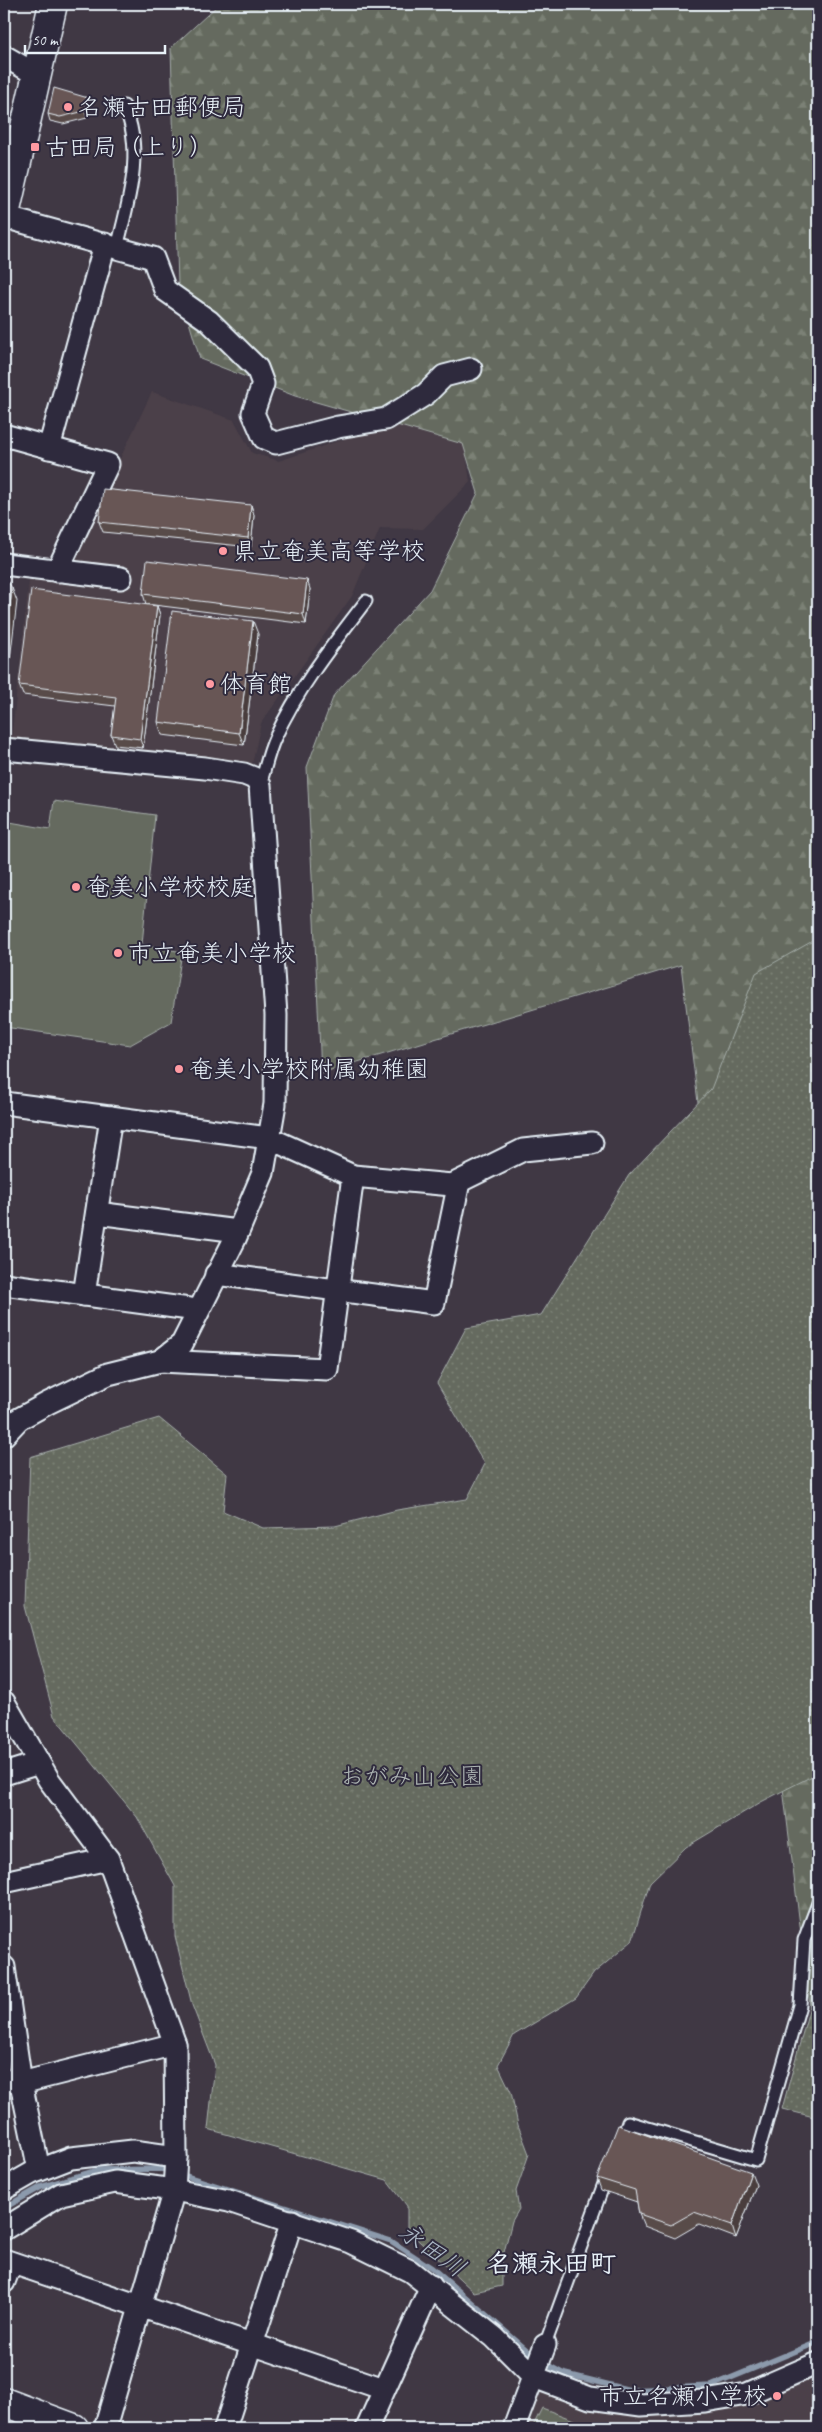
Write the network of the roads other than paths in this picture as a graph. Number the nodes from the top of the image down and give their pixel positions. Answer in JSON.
{"nodes":[{"id":1,"x":53,"y":4,"type":"edge"},
{"id":2,"x":4,"y":56,"type":"edge"},
{"id":3,"x":36,"y":75,"type":"junction"},
{"id":4,"x":124,"y":106,"type":"dead end"},
{"id":5,"x":4,"y":218,"type":"edge"},
{"id":6,"x":111,"y":246,"type":"junction"},
{"id":7,"x":471,"y":369,"type":"dead end"},
{"id":8,"x":4,"y":435,"type":"edge"},
{"id":9,"x":49,"y":448,"type":"junction"},
{"id":10,"x":4,"y":564,"type":"edge"},
{"id":11,"x":57,"y":571,"type":"junction"},
{"id":12,"x":120,"y":578,"type":"dead end"},
{"id":13,"x":366,"y":601,"type":"dead end"},
{"id":14,"x":4,"y":749,"type":"edge"},
{"id":15,"x":260,"y":785,"type":"junction"},
{"id":16,"x":4,"y":1103,"type":"edge"},
{"id":17,"x":111,"y":1117,"type":"junction"},
{"id":18,"x":269,"y":1138,"type":"junction"},
{"id":19,"x":592,"y":1144,"type":"dead end"},
{"id":20,"x":353,"y":1176,"type":"junction"},
{"id":21,"x":459,"y":1182,"type":"junction"},
{"id":22,"x":97,"y":1213,"type":"junction"},
{"id":23,"x":238,"y":1231,"type":"junction"},
{"id":24,"x":216,"y":1274,"type":"junction"},
{"id":25,"x":4,"y":1284,"type":"edge"},
{"id":26,"x":338,"y":1289,"type":"junction"},
{"id":27,"x":84,"y":1295,"type":"junction"},
{"id":28,"x":197,"y":1310,"type":"junction"},
{"id":29,"x":160,"y":1361,"type":"junction"},
{"id":30,"x":4,"y":1435,"type":"edge"},
{"id":31,"x":4,"y":1702,"type":"edge"},
{"id":32,"x":38,"y":1763,"type":"junction"},
{"id":33,"x":4,"y":1774,"type":"edge"},
{"id":34,"x":108,"y":1859,"type":"junction"},
{"id":35,"x":4,"y":1882,"type":"edge"},
{"id":36,"x":818,"y":1903,"type":"edge"},
{"id":37,"x":4,"y":1966,"type":"edge"},
{"id":38,"x":175,"y":2044,"type":"junction"},
{"id":39,"x":12,"y":2082,"type":"edge"},
{"id":40,"x":176,"y":2157,"type":"junction"},
{"id":41,"x":39,"y":2170,"type":"junction"},
{"id":42,"x":4,"y":2189,"type":"edge"},
{"id":43,"x":174,"y":2190,"type":"junction"},
{"id":44,"x":292,"y":2221,"type":"junction"},
{"id":45,"x":4,"y":2228,"type":"edge"},
{"id":46,"x":6,"y":2268,"type":"edge"},
{"id":47,"x":431,"y":2286,"type":"junction"},
{"id":48,"x":141,"y":2306,"type":"junction"},
{"id":49,"x":252,"y":2344,"type":"junction"},
{"id":50,"x":545,"y":2345,"type":"joint"},
{"id":51,"x":818,"y":2363,"type":"edge"},
{"id":52,"x":534,"y":2377,"type":"junction"},
{"id":53,"x":384,"y":2389,"type":"junction"},
{"id":54,"x":4,"y":2402,"type":"edge"},
{"id":55,"x":74,"y":2428,"type":"edge"},
{"id":56,"x":105,"y":2428,"type":"edge"},
{"id":57,"x":225,"y":2428,"type":"edge"},
{"id":58,"x":368,"y":2428,"type":"edge"},
{"id":59,"x":514,"y":2428,"type":"edge"}],
"edges":[{"from":1,"to":3,"type":"main road"},
{"from":2,"to":3,"type":"street"},
{"from":3,"to":5,"type":"main road"},
{"from":4,"to":6,"type":"lane"},
{"from":5,"to":6,"type":"street"},
{"from":6,"to":7,"type":"street"},
{"from":6,"to":9,"type":"street"},
{"from":8,"to":9,"type":"street"},
{"from":9,"to":11,"type":"street"},
{"from":10,"to":11,"type":"street"},
{"from":11,"to":12,"type":"street"},
{"from":13,"to":15,"type":"lane"},
{"from":14,"to":15,"type":"street"},
{"from":15,"to":18,"type":"street"},
{"from":16,"to":17,"type":"street"},
{"from":17,"to":18,"type":"street"},
{"from":17,"to":22,"type":"street"},
{"from":18,"to":20,"type":"street"},
{"from":18,"to":23,"type":"street"},
{"from":19,"to":21,"type":"street"},
{"from":20,"to":21,"type":"street"},
{"from":20,"to":26,"type":"street"},
{"from":21,"to":26,"type":"street"},
{"from":22,"to":23,"type":"street"},
{"from":22,"to":27,"type":"street"},
{"from":23,"to":24,"type":"street"},
{"from":24,"to":26,"type":"street"},
{"from":24,"to":28,"type":"street"},
{"from":25,"to":27,"type":"street"},
{"from":26,"to":29,"type":"street"},
{"from":27,"to":28,"type":"street"},
{"from":28,"to":29,"type":"street"},
{"from":29,"to":30,"type":"street"},
{"from":31,"to":32,"type":"street"},
{"from":32,"to":33,"type":"street"},
{"from":32,"to":34,"type":"street"},
{"from":34,"to":35,"type":"street"},
{"from":34,"to":38,"type":"street"},
{"from":36,"to":50,"type":"lane"},
{"from":37,"to":39,"type":"street"},
{"from":38,"to":39,"type":"street"},
{"from":38,"to":40,"type":"street"},
{"from":39,"to":41,"type":"street"},
{"from":40,"to":41,"type":"street"},
{"from":40,"to":43,"type":"street"},
{"from":41,"to":42,"type":"street"},
{"from":43,"to":44,"type":"street"},
{"from":43,"to":45,"type":"street"},
{"from":43,"to":48,"type":"street"},
{"from":44,"to":47,"type":"street"},
{"from":44,"to":49,"type":"street"},
{"from":46,"to":48,"type":"street"},
{"from":47,"to":52,"type":"street"},
{"from":47,"to":53,"type":"street"},
{"from":48,"to":49,"type":"street"},
{"from":48,"to":56,"type":"street"},
{"from":49,"to":53,"type":"street"},
{"from":49,"to":57,"type":"street"},
{"from":50,"to":52,"type":"street"},
{"from":51,"to":52,"type":"street"},
{"from":52,"to":59,"type":"street"},
{"from":53,"to":58,"type":"street"},
{"from":54,"to":55,"type":"main road"}]}
